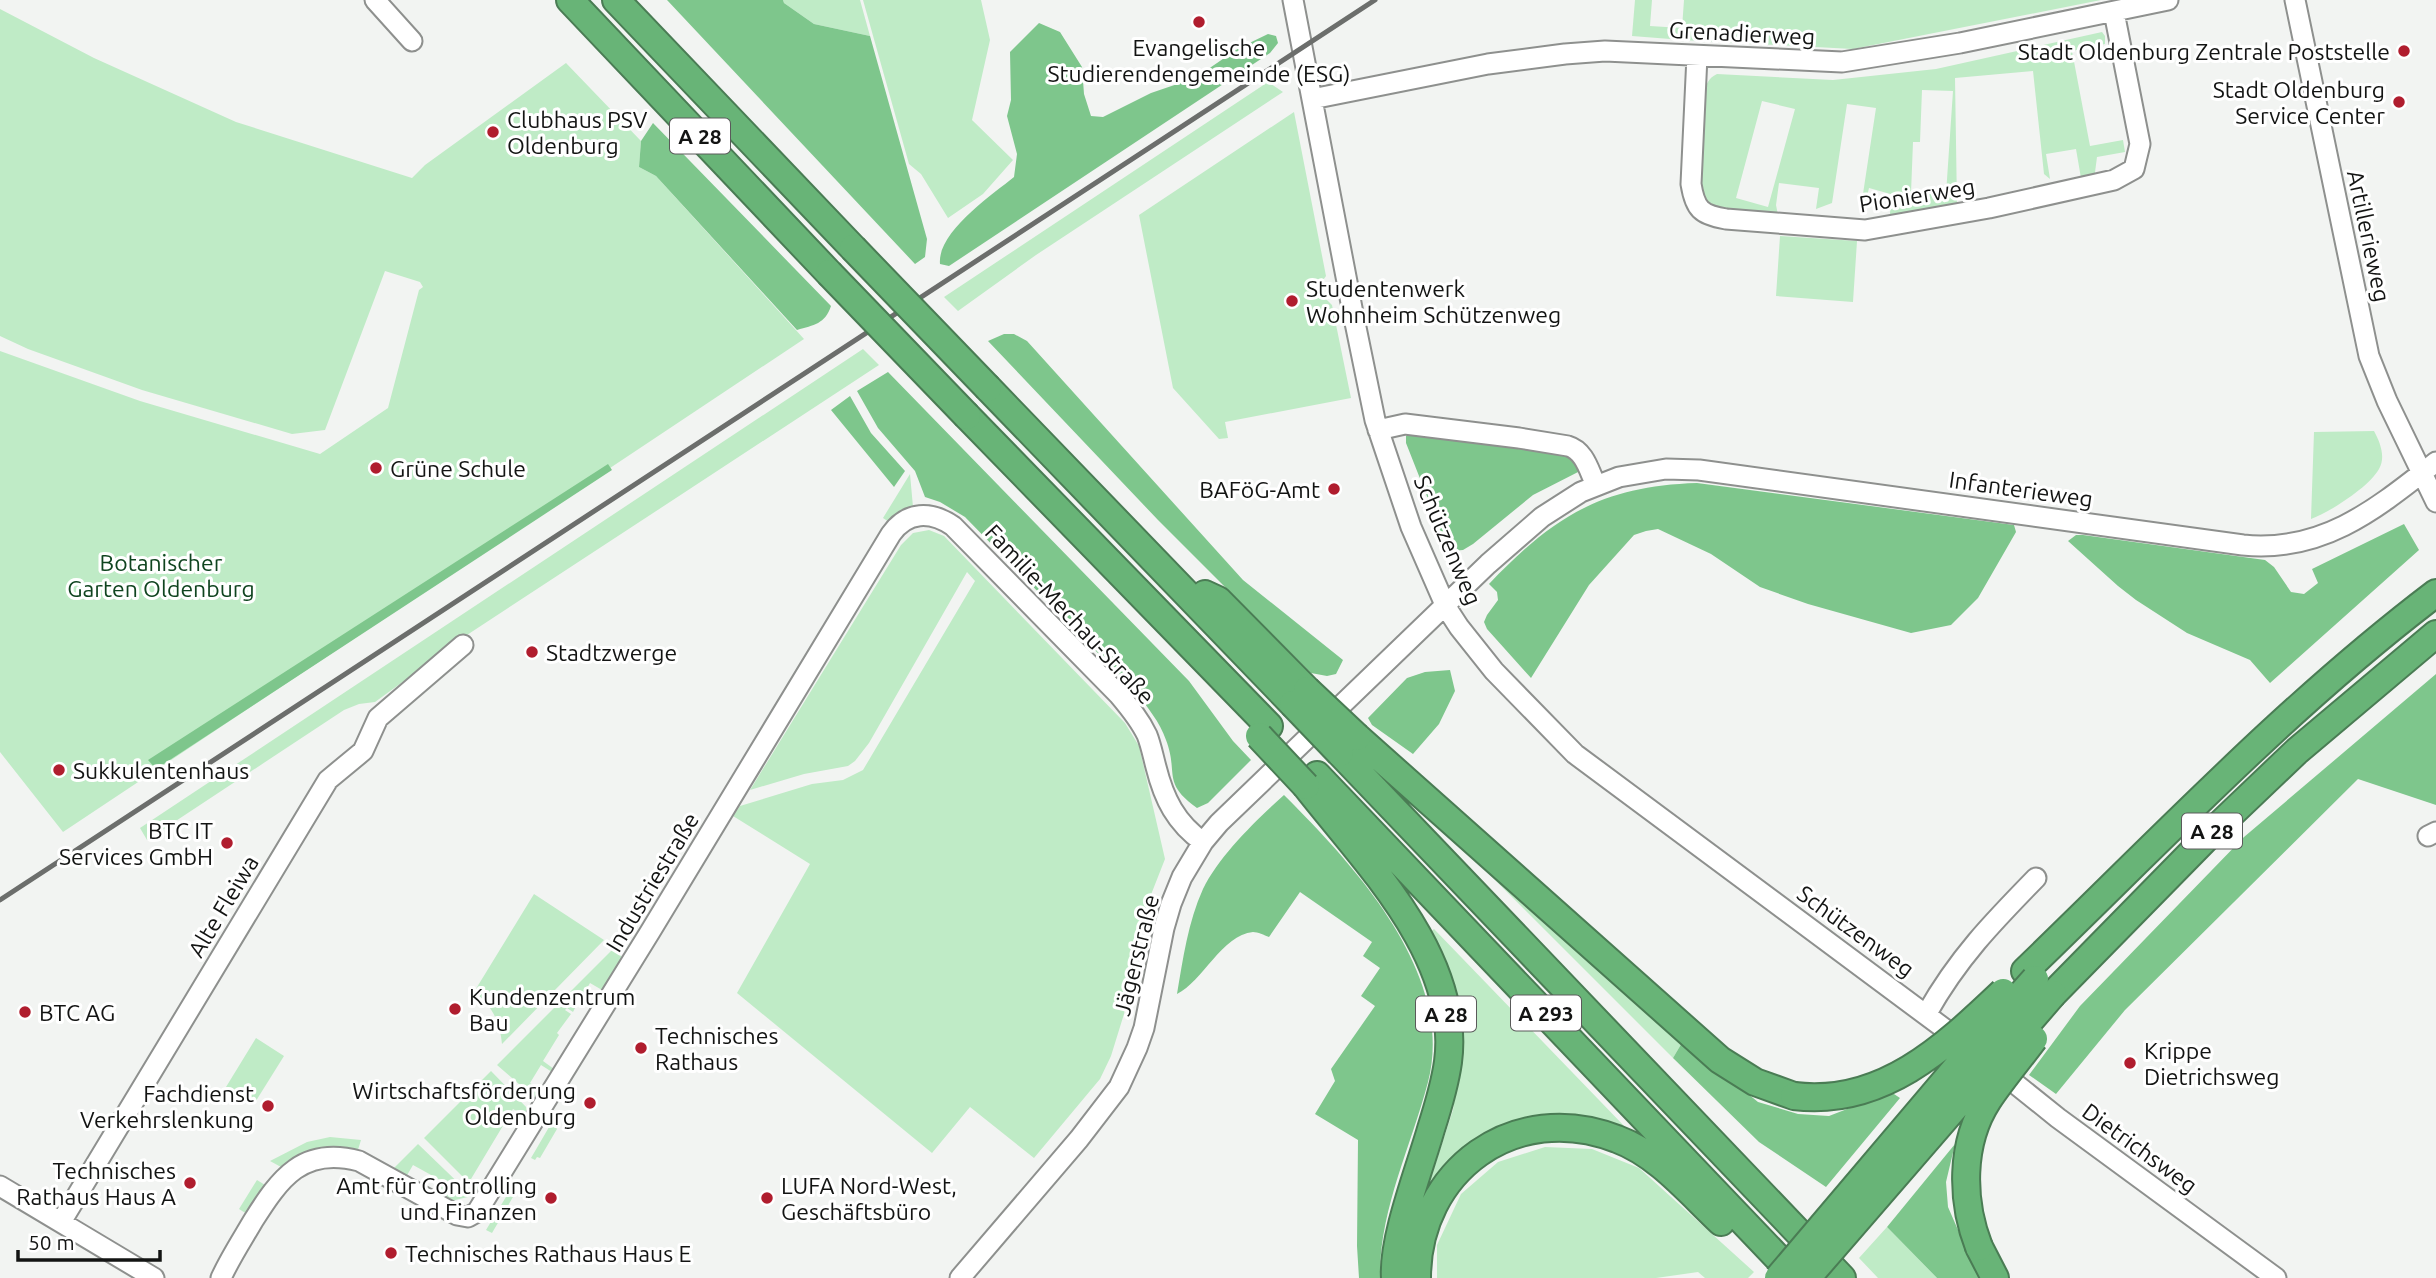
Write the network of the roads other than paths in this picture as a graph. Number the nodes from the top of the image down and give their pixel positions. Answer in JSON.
{"nodes":[{"id":1,"x":375,"y":0,"type":"edge"},
{"id":2,"x":570,"y":0,"type":"edge"},
{"id":3,"x":616,"y":0,"type":"edge"},
{"id":4,"x":1293,"y":0,"type":"edge"},
{"id":5,"x":2168,"y":0,"type":"edge"},
{"id":6,"x":2295,"y":0,"type":"edge"},
{"id":7,"x":2114,"y":12,"type":"junction"},
{"id":8,"x":412,"y":41,"type":"dead end"},
{"id":9,"x":1697,"y":56,"type":"junction"},
{"id":10,"x":1312,"y":99,"type":"junction"},
{"id":11,"x":1378,"y":430,"type":"junction"},
{"id":12,"x":2429,"y":468,"type":"edge"},
{"id":13,"x":1596,"y":485,"type":"junction"},
{"id":14,"x":2436,"y":502,"type":"edge"},
{"id":15,"x":917,"y":515,"type":"joint"},
{"id":16,"x":2436,"y":593,"type":"edge"},
{"id":17,"x":1446,"y":607,"type":"junction"},
{"id":18,"x":2436,"y":634,"type":"edge"},
{"id":19,"x":463,"y":645,"type":"dead end"},
{"id":20,"x":1349,"y":745,"type":"junction"},
{"id":21,"x":1312,"y":781,"type":"junction"},
{"id":22,"x":1203,"y":842,"type":"junction"},
{"id":23,"x":2036,"y":878,"type":"dead end"},
{"id":24,"x":2044,"y":987,"type":"junction"},
{"id":25,"x":1927,"y":1013,"type":"junction"},
{"id":26,"x":1977,"y":1053,"type":"joint"},
{"id":27,"x":0,"y":1186,"type":"edge"},
{"id":28,"x":61,"y":1222,"type":"junction"},
{"id":29,"x":1776,"y":1266,"type":"edge"},
{"id":30,"x":154,"y":1278,"type":"edge"},
{"id":31,"x":221,"y":1278,"type":"edge"},
{"id":32,"x":960,"y":1278,"type":"edge"},
{"id":33,"x":1395,"y":1278,"type":"edge"},
{"id":34,"x":1417,"y":1278,"type":"edge"},
{"id":35,"x":1797,"y":1278,"type":"edge"},
{"id":36,"x":1807,"y":1278,"type":"edge"},
{"id":37,"x":1842,"y":1278,"type":"edge"},
{"id":38,"x":1995,"y":1278,"type":"edge"},
{"id":39,"x":2276,"y":1278,"type":"edge"}],
"edges":[{"from":1,"to":8,"type":"street"},
{"from":2,"to":21,"type":"highway","number":"A 28","bridge":true},
{"from":3,"to":20,"type":"highway","number":"A 28","bridge":true},
{"from":4,"to":10,"type":"street","name":"Schützenweg"},
{"from":5,"to":7,"type":"street","name":"Grenadierweg"},
{"from":6,"to":12,"type":"street","name":"Artillerieweg"},
{"from":7,"to":9,"type":"street","name":"Grenadierweg"},
{"from":7,"to":9,"type":"street","name":"Pionierweg"},
{"from":9,"to":10,"type":"street","name":"Grenadierweg"},
{"from":10,"to":11,"type":"street","name":"Schützenweg"},
{"from":11,"to":13,"type":"street"},
{"from":11,"to":17,"type":"street","name":"Schützenweg"},
{"from":12,"to":13,"type":"street","name":"Infanterieweg"},
{"from":12,"to":14,"type":"street","name":"Artillerieweg"},
{"from":13,"to":17,"type":"street","name":"Infanterieweg"},
{"from":15,"to":22,"type":"street","name":"Familie-Mechau-Straße"},
{"from":15,"to":31,"type":"street","name":"Industriestraße"},
{"from":16,"to":24,"type":"highway","number":"A 28"},
{"from":17,"to":22,"type":"street","name":"Jägerstraße"},
{"from":17,"to":25,"type":"street","name":"Schützenweg"},
{"from":18,"to":24,"type":"highway","number":"A 28"},
{"from":19,"to":28,"type":"street","name":"Alte Fleiwa"},
{"from":20,"to":24,"type":"highway","number":"A 28","bridge":true},
{"from":20,"to":37,"type":"highway","number":"A 293"},
{"from":21,"to":29,"type":"highway","number":"A 293"},
{"from":21,"to":33,"type":"highway","number":"A 28"},
{"from":22,"to":32,"type":"street","name":"Jägerstraße"},
{"from":23,"to":25,"type":"street","name":"Schützenweg"},
{"from":24,"to":29,"type":"highway","bridge":true},
{"from":24,"to":36,"type":"highway","number":"A 28","bridge":true},
{"from":24,"to":38,"type":"highway","number":"A 28","bridge":true},
{"from":25,"to":26,"type":"street","name":"Schützenweg"},
{"from":26,"to":39,"type":"street","name":"Dietrichsweg"},
{"from":27,"to":28,"type":"street"},
{"from":28,"to":30,"type":"street"},
{"from":29,"to":34,"type":"highway","number":"A 293"},
{"from":29,"to":35,"type":"highway","number":"A 293"}]}
